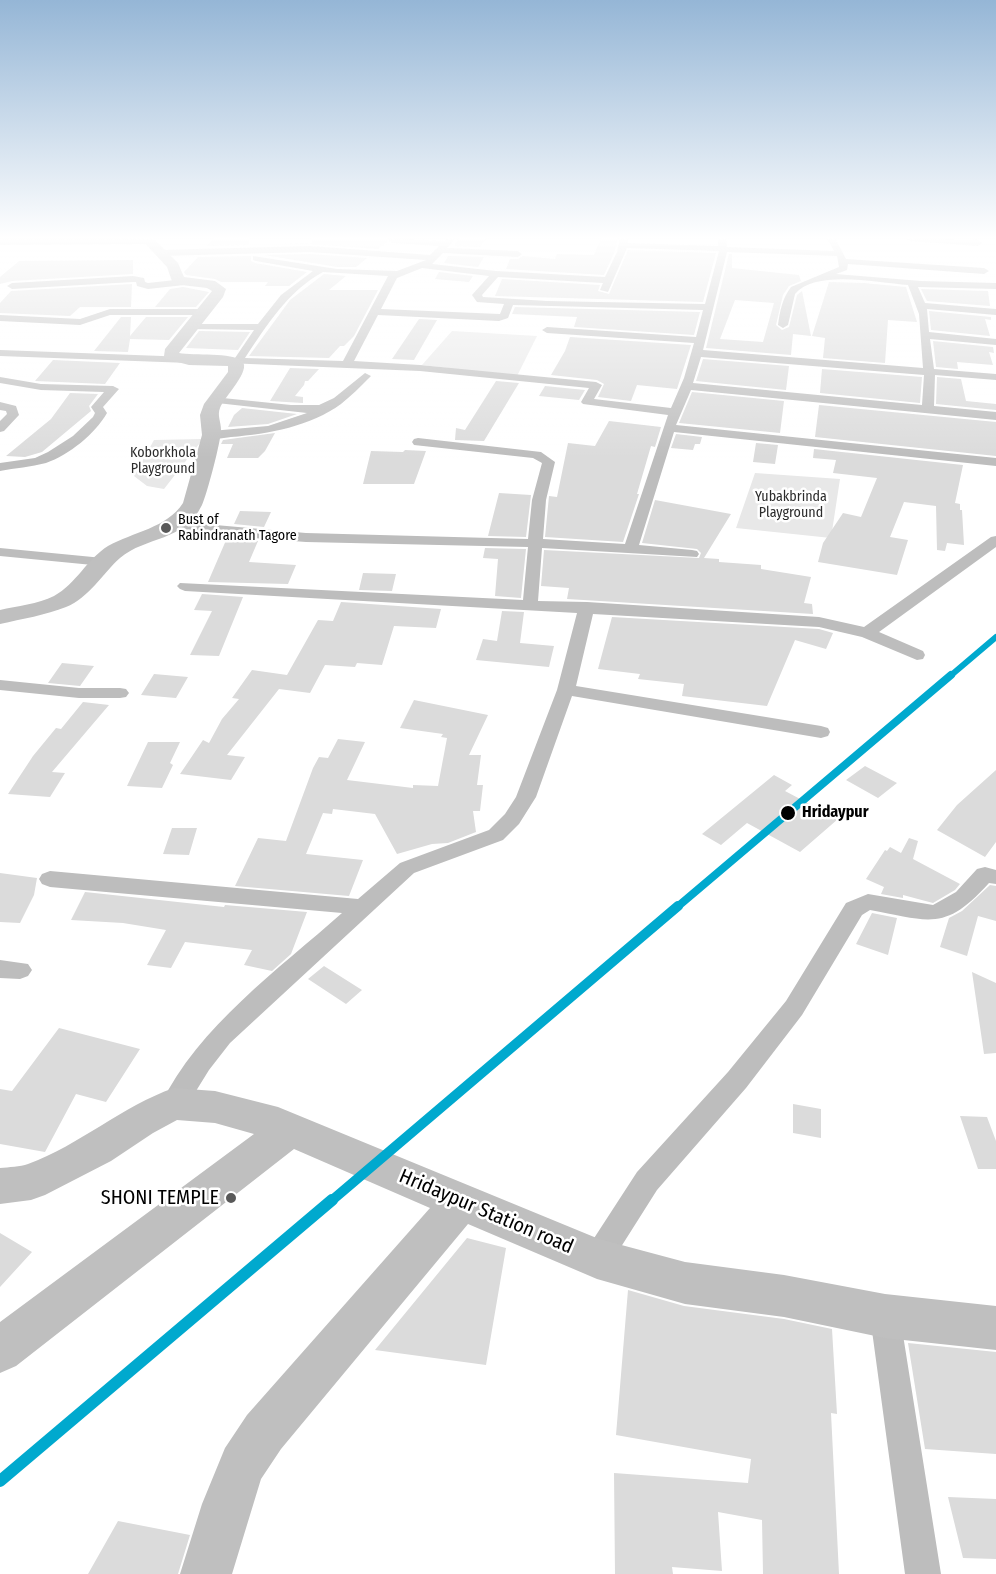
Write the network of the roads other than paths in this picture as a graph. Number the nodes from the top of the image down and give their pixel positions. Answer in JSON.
{"nodes":[{"id":1,"x":204,"y":311,"type":"edge"},
{"id":2,"x":274,"y":311,"type":"edge"},
{"id":3,"x":505,"y":311,"type":"edge"},
{"id":4,"x":707,"y":311,"type":"edge"},
{"id":5,"x":785,"y":311,"type":"edge"},
{"id":6,"x":922,"y":311,"type":"edge"},
{"id":7,"x":375,"y":312,"type":"joint"},
{"id":8,"x":0,"y":318,"type":"edge"},
{"id":9,"x":198,"y":319,"type":"junction"},
{"id":10,"x":783,"y":325,"type":"dead end"},
{"id":11,"x":261,"y":327,"type":"junction"},
{"id":12,"x":547,"y":330,"type":"dead end"},
{"id":13,"x":924,"y":335,"type":"junction"},
{"id":14,"x":699,"y":340,"type":"junction"},
{"id":15,"x":996,"y":342,"type":"edge"},
{"id":16,"x":0,"y":353,"type":"edge"},
{"id":17,"x":696,"y":353,"type":"junction"},
{"id":18,"x":189,"y":360,"type":"junction"},
{"id":19,"x":234,"y":361,"type":"junction"},
{"id":20,"x":347,"y":364,"type":"junction"},
{"id":21,"x":929,"y":371,"type":"junction"},
{"id":22,"x":365,"y":376,"type":"dead end"},
{"id":23,"x":996,"y":377,"type":"edge"},
{"id":24,"x":0,"y":380,"type":"edge"},
{"id":25,"x":686,"y":386,"type":"junction"},
{"id":26,"x":217,"y":399,"type":"junction"},
{"id":27,"x":0,"y":406,"type":"edge"},
{"id":28,"x":328,"y":406,"type":"junction"},
{"id":29,"x":928,"y":409,"type":"junction"},
{"id":30,"x":675,"y":412,"type":"junction"},
{"id":31,"x":996,"y":416,"type":"edge"},
{"id":32,"x":0,"y":428,"type":"edge"},
{"id":33,"x":670,"y":428,"type":"junction"},
{"id":34,"x":211,"y":435,"type":"junction"},
{"id":35,"x":418,"y":442,"type":"dead end"},
{"id":36,"x":996,"y":462,"type":"edge"},
{"id":37,"x":0,"y":467,"type":"edge"},
{"id":38,"x":175,"y":524,"type":"junction"},
{"id":39,"x":996,"y":540,"type":"edge"},
{"id":40,"x":536,"y":542,"type":"junction"},
{"id":41,"x":631,"y":548,"type":"junction"},
{"id":42,"x":0,"y":552,"type":"edge"},
{"id":43,"x":692,"y":554,"type":"dead end"},
{"id":44,"x":103,"y":562,"type":"junction"},
{"id":45,"x":185,"y":586,"type":"dead end"},
{"id":46,"x":530,"y":605,"type":"junction"},
{"id":47,"x":587,"y":608,"type":"junction"},
{"id":48,"x":0,"y":616,"type":"edge"},
{"id":49,"x":867,"y":633,"type":"junction"},
{"id":50,"x":917,"y":655,"type":"dead end"},
{"id":51,"x":0,"y":685,"type":"edge"},
{"id":52,"x":566,"y":690,"type":"junction"},
{"id":53,"x":120,"y":693,"type":"dead end"},
{"id":54,"x":821,"y":732,"type":"dead end"},
{"id":55,"x":992,"y":870,"type":"edge"},
{"id":56,"x":50,"y":879,"type":"dead end"},
{"id":57,"x":361,"y":907,"type":"junction"},
{"id":58,"x":174,"y":1104,"type":"junction"},
{"id":59,"x":291,"y":1129,"type":"junction"},
{"id":60,"x":0,"y":1186,"type":"edge"},
{"id":61,"x":461,"y":1202,"type":"junction"},
{"id":62,"x":597,"y":1259,"type":"junction"},
{"id":63,"x":885,"y":1316,"type":"junction"},
{"id":64,"x":996,"y":1328,"type":"edge"},
{"id":65,"x":0,"y":1350,"type":"edge"},
{"id":66,"x":206,"y":1574,"type":"edge"},
{"id":67,"x":923,"y":1574,"type":"edge"}],
"edges":[{"from":1,"to":9,"type":"street"},
{"from":2,"to":11,"type":"street"},
{"from":3,"to":7,"type":"street"},
{"from":4,"to":14,"type":"street"},
{"from":5,"to":10,"type":"street"},
{"from":6,"to":13,"type":"street"},
{"from":7,"to":20,"type":"street"},
{"from":8,"to":9,"type":"street"},
{"from":9,"to":11,"type":"street"},
{"from":9,"to":18,"type":"street"},
{"from":11,"to":19,"type":"street"},
{"from":12,"to":14,"type":"street"},
{"from":13,"to":15,"type":"street"},
{"from":13,"to":21,"type":"street"},
{"from":14,"to":17,"type":"street"},
{"from":16,"to":18,"type":"street"},
{"from":17,"to":21,"type":"street"},
{"from":17,"to":25,"type":"street"},
{"from":18,"to":19,"type":"street"},
{"from":19,"to":20,"type":"street"},
{"from":19,"to":26,"type":"street"},
{"from":20,"to":30,"type":"street"},
{"from":21,"to":23,"type":"street"},
{"from":21,"to":29,"type":"street"},
{"from":22,"to":28,"type":"street"},
{"from":24,"to":37,"type":"street"},
{"from":25,"to":29,"type":"street"},
{"from":25,"to":30,"type":"street"},
{"from":26,"to":28,"type":"street"},
{"from":26,"to":34,"type":"street"},
{"from":27,"to":32,"type":"street"},
{"from":28,"to":34,"type":"street"},
{"from":29,"to":31,"type":"street"},
{"from":30,"to":33,"type":"street"},
{"from":33,"to":36,"type":"street"},
{"from":33,"to":41,"type":"street"},
{"from":34,"to":38,"type":"street"},
{"from":35,"to":40,"type":"street"},
{"from":38,"to":40,"type":"street"},
{"from":38,"to":44,"type":"street"},
{"from":39,"to":49,"type":"street"},
{"from":40,"to":41,"type":"street"},
{"from":40,"to":46,"type":"street"},
{"from":41,"to":43,"type":"street"},
{"from":42,"to":44,"type":"street"},
{"from":44,"to":48,"type":"street"},
{"from":45,"to":46,"type":"street"},
{"from":46,"to":47,"type":"street"},
{"from":47,"to":49,"type":"street"},
{"from":47,"to":52,"type":"street"},
{"from":49,"to":50,"type":"street"},
{"from":51,"to":53,"type":"street"},
{"from":52,"to":54,"type":"street"},
{"from":52,"to":57,"type":"street"},
{"from":55,"to":62,"type":"street"},
{"from":56,"to":57,"type":"street"},
{"from":57,"to":58,"type":"street"},
{"from":58,"to":59,"type":"street","name":"Hridaypur Station road"},
{"from":58,"to":60,"type":"street"},
{"from":59,"to":61,"type":"street","name":"Hridaypur Station road"},
{"from":59,"to":65,"type":"street"},
{"from":61,"to":62,"type":"street","name":"Hridaypur Station road"},
{"from":61,"to":66,"type":"street"},
{"from":62,"to":63,"type":"street","name":"Hridaypur Station road"},
{"from":63,"to":64,"type":"street","name":"Hridaypur Station road"},
{"from":63,"to":67,"type":"street"}]}
